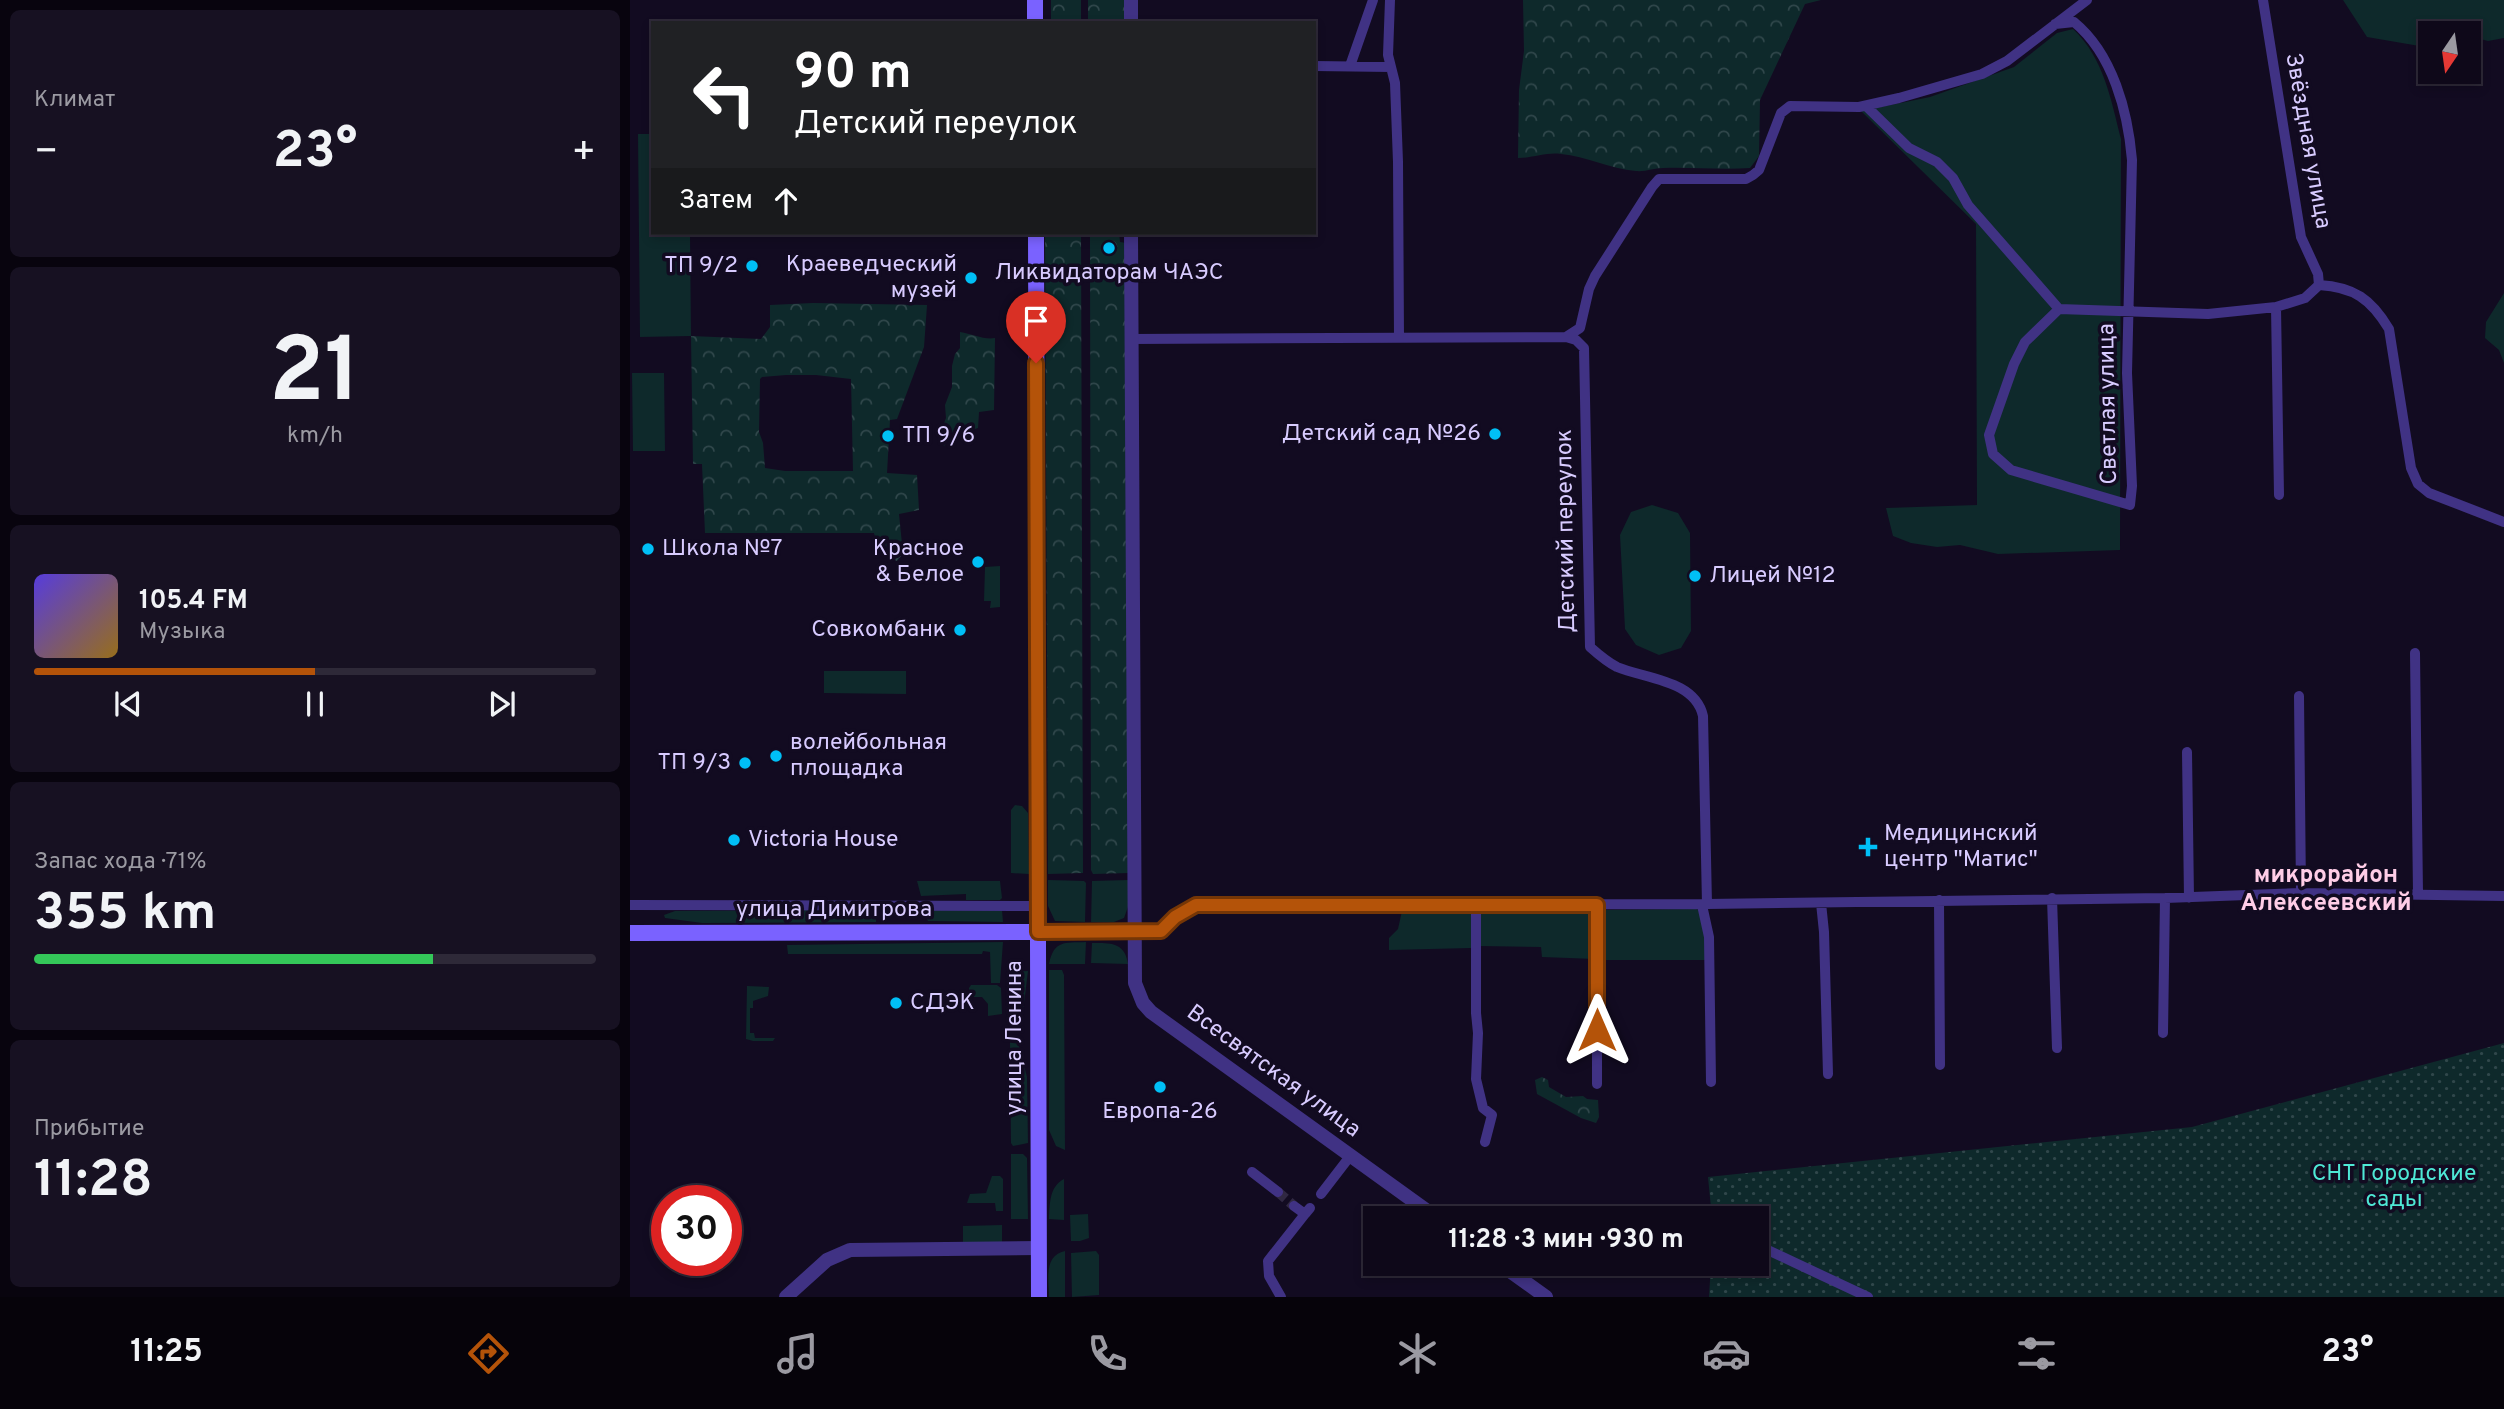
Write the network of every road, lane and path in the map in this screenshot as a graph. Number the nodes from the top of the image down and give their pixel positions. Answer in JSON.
{"nodes":[{"id":1,"x":1035,"y":0,"type":"edge"},
{"id":2,"x":1131,"y":0,"type":"edge"},
{"id":3,"x":1373,"y":0,"type":"edge"},
{"id":4,"x":1390,"y":0,"type":"edge"},
{"id":5,"x":2087,"y":0,"type":"edge"},
{"id":6,"x":2263,"y":0,"type":"edge"},
{"id":7,"x":1035,"y":21,"type":"edge"},
{"id":8,"x":1130,"y":21,"type":"edge"},
{"id":9,"x":2055,"y":24,"type":"junction"},
{"id":10,"x":1316,"y":66,"type":"edge"},
{"id":11,"x":1350,"y":66,"type":"junction"},
{"id":12,"x":1391,"y":67,"type":"junction"},
{"id":13,"x":1866,"y":106,"type":"junction"},
{"id":14,"x":1036,"y":235,"type":"edge"},
{"id":15,"x":1131,"y":235,"type":"edge"},
{"id":16,"x":2319,"y":285,"type":"junction"},
{"id":17,"x":2276,"y":307,"type":"junction"},
{"id":18,"x":2059,"y":309,"type":"junction"},
{"id":19,"x":2129,"y":311,"type":"junction"},
{"id":20,"x":1399,"y":337,"type":"junction"},
{"id":21,"x":1566,"y":337,"type":"junction"},
{"id":22,"x":1131,"y":339,"type":"junction"},
{"id":23,"x":2279,"y":495,"type":"dead end"},
{"id":24,"x":2504,"y":522,"type":"edge"},
{"id":25,"x":2416,"y":653,"type":"dead end"},
{"id":26,"x":2299,"y":696,"type":"dead end"},
{"id":27,"x":2187,"y":752,"type":"dead end"},
{"id":28,"x":2301,"y":893,"type":"junction"},
{"id":29,"x":2418,"y":894,"type":"junction"},
{"id":30,"x":2504,"y":896,"type":"edge"},
{"id":31,"x":2052,"y":898,"type":"junction"},
{"id":32,"x":2165,"y":898,"type":"junction"},
{"id":33,"x":2189,"y":898,"type":"junction"},
{"id":34,"x":1939,"y":900,"type":"junction"},
{"id":35,"x":1821,"y":903,"type":"junction"},
{"id":36,"x":1704,"y":904,"type":"junction"},
{"id":37,"x":630,"y":905,"type":"edge"},
{"id":38,"x":1476,"y":905,"type":"junction"},
{"id":39,"x":1597,"y":905,"type":"junction"},
{"id":40,"x":1038,"y":906,"type":"junction"},
{"id":41,"x":1038,"y":932,"type":"junction"},
{"id":42,"x":630,"y":933,"type":"edge"},
{"id":43,"x":1135,"y":933,"type":"junction"},
{"id":44,"x":2163,"y":1033,"type":"dead end"},
{"id":45,"x":2057,"y":1048,"type":"dead end"},
{"id":46,"x":1940,"y":1065,"type":"dead end"},
{"id":47,"x":1828,"y":1074,"type":"dead end"},
{"id":48,"x":1711,"y":1082,"type":"dead end"},
{"id":49,"x":1597,"y":1084,"type":"dead end"},
{"id":50,"x":1485,"y":1142,"type":"dead end"},
{"id":51,"x":1351,"y":1155,"type":"junction"},
{"id":52,"x":1252,"y":1172,"type":"dead end"},
{"id":53,"x":1278,"y":1192,"type":"tunnel mouth"},
{"id":54,"x":1321,"y":1194,"type":"dead end"},
{"id":55,"x":1294,"y":1206,"type":"tunnel mouth"},
{"id":56,"x":1421,"y":1206,"type":"edge"},
{"id":57,"x":1038,"y":1248,"type":"junction"},
{"id":58,"x":1769,"y":1251,"type":"edge"},
{"id":59,"x":1517,"y":1276,"type":"edge"},
{"id":60,"x":786,"y":1297,"type":"edge"},
{"id":61,"x":1039,"y":1297,"type":"edge"},
{"id":62,"x":1281,"y":1297,"type":"edge"},
{"id":63,"x":1546,"y":1297,"type":"edge"},
{"id":64,"x":1868,"y":1297,"type":"edge"}],
"edges":[{"from":1,"to":7,"type":"main road"},
{"from":2,"to":8,"type":"street"},
{"from":3,"to":11,"type":"street"},
{"from":4,"to":12,"type":"street"},
{"from":5,"to":9,"type":"street"},
{"from":6,"to":16,"type":"street","name":"Звёздная улица"},
{"from":9,"to":13,"type":"street"},
{"from":9,"to":19,"type":"street","name":"Светлая улица"},
{"from":10,"to":11,"type":"street"},
{"from":11,"to":12,"type":"street"},
{"from":12,"to":20,"type":"street"},
{"from":13,"to":18,"type":"street"},
{"from":13,"to":21,"type":"street"},
{"from":14,"to":40,"type":"main road","name":"улица Ленина"},
{"from":15,"to":22,"type":"street","name":"Всесвятская улица"},
{"from":16,"to":17,"type":"street"},
{"from":16,"to":24,"type":"street"},
{"from":17,"to":19,"type":"street"},
{"from":17,"to":23,"type":"street"},
{"from":18,"to":19,"type":"street"},
{"from":18,"to":19,"type":"street","name":"Светлая улица"},
{"from":20,"to":21,"type":"street"},
{"from":20,"to":22,"type":"street"},
{"from":21,"to":36,"type":"street","name":"Детский переулок"},
{"from":22,"to":43,"type":"street","name":"Всесвятская улица"},
{"from":25,"to":29,"type":"street"},
{"from":26,"to":28,"type":"street"},
{"from":27,"to":33,"type":"street"},
{"from":28,"to":29,"type":"street"},
{"from":28,"to":33,"type":"street"},
{"from":29,"to":30,"type":"street"},
{"from":31,"to":32,"type":"street"},
{"from":31,"to":34,"type":"street"},
{"from":31,"to":45,"type":"street"},
{"from":32,"to":33,"type":"street"},
{"from":32,"to":44,"type":"street"},
{"from":34,"to":35,"type":"street"},
{"from":34,"to":46,"type":"street"},
{"from":35,"to":36,"type":"street"},
{"from":35,"to":47,"type":"street"},
{"from":36,"to":39,"type":"street"},
{"from":36,"to":48,"type":"street"},
{"from":37,"to":40,"type":"street"},
{"from":38,"to":39,"type":"street"},
{"from":38,"to":43,"type":"street"},
{"from":38,"to":50,"type":"street"},
{"from":39,"to":49,"type":"street"},
{"from":40,"to":41,"type":"main road","name":"улица Ленина"},
{"from":41,"to":42,"type":"main road","name":"улица Димитрова"},
{"from":41,"to":43,"type":"street"},
{"from":41,"to":57,"type":"main road","name":"улица Ленина"},
{"from":43,"to":51,"type":"street","name":"Всесвятская улица"},
{"from":51,"to":54,"type":"street"},
{"from":51,"to":56,"type":"street","name":"Всесвятская улица"},
{"from":52,"to":53,"type":"street"},
{"from":55,"to":62,"type":"street"},
{"from":57,"to":60,"type":"street"},
{"from":57,"to":61,"type":"main road","name":"улица Ленина"},
{"from":58,"to":64,"type":"street"},
{"from":59,"to":63,"type":"street"}]}
